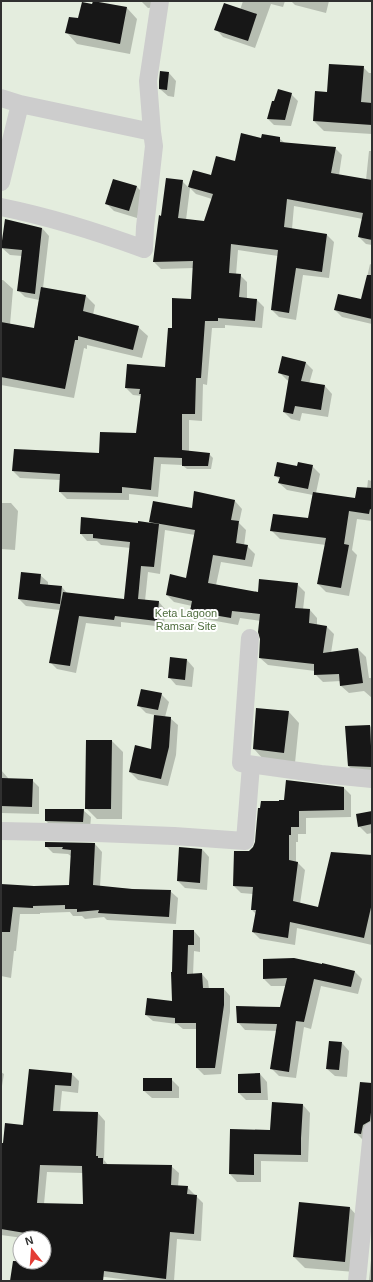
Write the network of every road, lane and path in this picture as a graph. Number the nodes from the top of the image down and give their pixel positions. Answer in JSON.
{"nodes":[{"id":1,"x":160,"y":1,"type":"edge"},
{"id":2,"x":1,"y":98,"type":"edge"},
{"id":3,"x":20,"y":104,"type":"junction"},
{"id":4,"x":152,"y":132,"type":"junction"},
{"id":5,"x":1,"y":182,"type":"edge"},
{"id":6,"x":1,"y":207,"type":"edge"},
{"id":7,"x":250,"y":638,"type":"dead end"},
{"id":8,"x":251,"y":765,"type":"junction"},
{"id":9,"x":372,"y":779,"type":"edge"},
{"id":10,"x":1,"y":831,"type":"edge"},
{"id":11,"x":372,"y":1131,"type":"edge"},
{"id":12,"x":356,"y":1281,"type":"edge"}],
"edges":[{"from":1,"to":4,"type":"street"},
{"from":2,"to":3,"type":"street"},
{"from":3,"to":4,"type":"street"},
{"from":3,"to":5,"type":"street"},
{"from":4,"to":6,"type":"street"},
{"from":7,"to":8,"type":"street"},
{"from":8,"to":9,"type":"street"},
{"from":8,"to":10,"type":"street"},
{"from":11,"to":12,"type":"street"}]}
